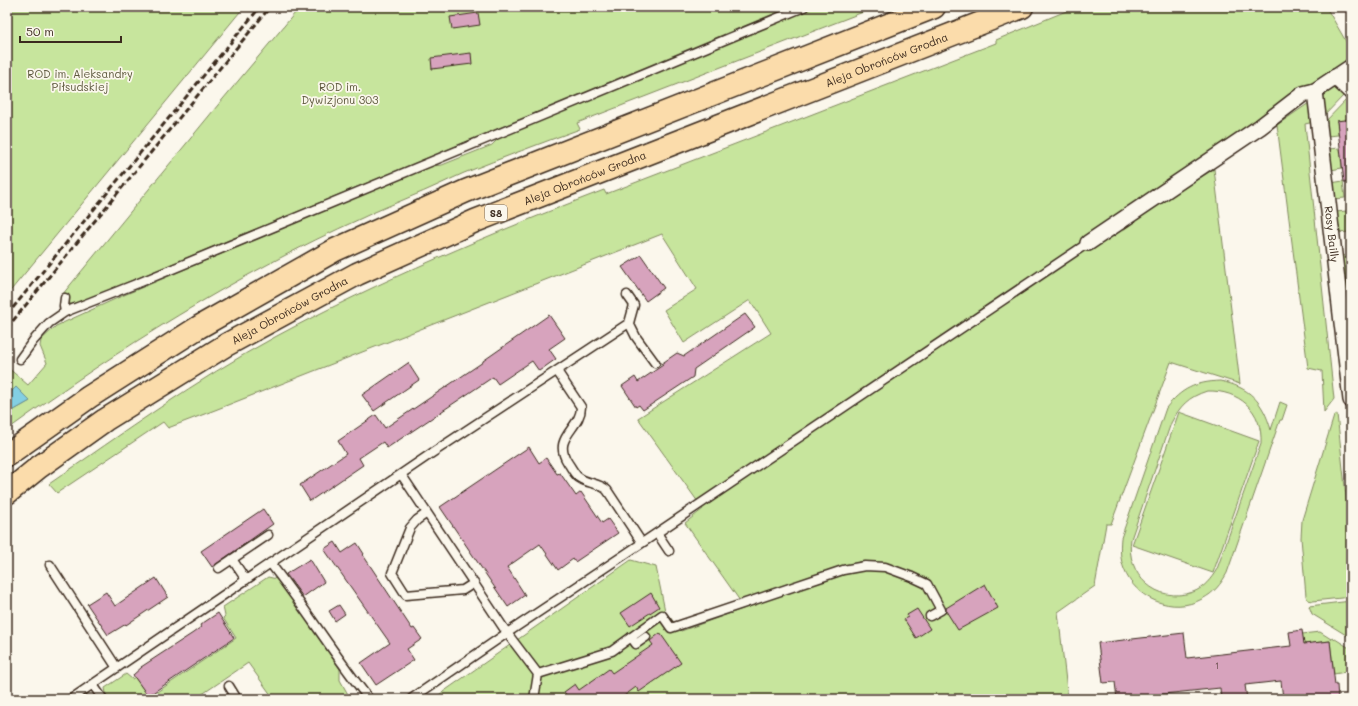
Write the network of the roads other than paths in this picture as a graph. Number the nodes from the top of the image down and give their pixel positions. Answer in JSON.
{"nodes":[{"id":1,"x":804,"y":7,"type":"edge"},
{"id":2,"x":934,"y":7,"type":"edge"},
{"id":3,"x":1022,"y":7,"type":"edge"},
{"id":4,"x":1351,"y":67,"type":"edge"},
{"id":5,"x":1335,"y":77,"type":"junction"},
{"id":6,"x":1315,"y":91,"type":"junction"},
{"id":7,"x":1351,"y":92,"type":"edge"},
{"id":8,"x":1088,"y":243,"type":"joint"},
{"id":9,"x":627,"y":295,"type":"dead end"},
{"id":10,"x":65,"y":298,"type":"dead end"},
{"id":11,"x":65,"y":312,"type":"junction"},
{"id":12,"x":1346,"y":317,"type":"edge"},
{"id":13,"x":629,"y":323,"type":"junction"},
{"id":14,"x":20,"y":359,"type":"dead end"},
{"id":15,"x":655,"y":363,"type":"dead end"},
{"id":16,"x":557,"y":371,"type":"junction"},
{"id":17,"x":1351,"y":400,"type":"edge"},
{"id":18,"x":7,"y":455,"type":"edge"},
{"id":19,"x":401,"y":474,"type":"junction"},
{"id":20,"x":7,"y":493,"type":"edge"},
{"id":21,"x":427,"y":513,"type":"junction"},
{"id":22,"x":657,"y":533,"type":"junction"},
{"id":23,"x":268,"y":535,"type":"dead end"},
{"id":24,"x":642,"y":543,"type":"junction"},
{"id":25,"x":669,"y":551,"type":"dead end"},
{"id":26,"x":232,"y":559,"type":"junction"},
{"id":27,"x":270,"y":563,"type":"junction"},
{"id":28,"x":50,"y":565,"type":"dead end"},
{"id":29,"x":218,"y":568,"type":"dead end"},
{"id":30,"x":246,"y":580,"type":"junction"},
{"id":31,"x":474,"y":583,"type":"junction"},
{"id":32,"x":930,"y":616,"type":"dead end"},
{"id":33,"x":507,"y":633,"type":"junction"},
{"id":34,"x":631,"y":637,"type":"junction"},
{"id":35,"x":646,"y":637,"type":"dead end"},
{"id":36,"x":117,"y":668,"type":"junction"},
{"id":37,"x":538,"y":674,"type":"junction"},
{"id":38,"x":93,"y":685,"type":"junction"},
{"id":39,"x":229,"y":686,"type":"dead end"},
{"id":40,"x":71,"y":699,"type":"edge"},
{"id":41,"x":103,"y":699,"type":"edge"},
{"id":42,"x":238,"y":699,"type":"edge"},
{"id":43,"x":369,"y":699,"type":"edge"},
{"id":44,"x":411,"y":699,"type":"edge"},
{"id":45,"x":534,"y":699,"type":"edge"}],
"edges":[{"from":1,"to":11,"type":"lane"},
{"from":2,"to":18,"type":"highway"},
{"from":3,"to":20,"type":"highway","name":"Aleja Obrońców Grodna","number":"S8"},
{"from":4,"to":5,"type":"street"},
{"from":5,"to":6,"type":"street"},
{"from":5,"to":7,"type":"street"},
{"from":6,"to":8,"type":"street"},
{"from":6,"to":12,"type":"street","name":"Rosy Bailly"},
{"from":8,"to":22,"type":"lane"},
{"from":9,"to":13,"type":"lane"},
{"from":10,"to":11,"type":"lane"},
{"from":11,"to":14,"type":"lane"},
{"from":12,"to":17,"type":"street","name":"Rosy Bailly"},
{"from":13,"to":15,"type":"lane"},
{"from":13,"to":16,"type":"lane"},
{"from":16,"to":19,"type":"lane"},
{"from":16,"to":24,"type":"lane"},
{"from":19,"to":21,"type":"lane"},
{"from":19,"to":27,"type":"lane"},
{"from":21,"to":31,"type":"lane"},
{"from":21,"to":31,"type":"lane"},
{"from":22,"to":24,"type":"lane"},
{"from":22,"to":25,"type":"lane"},
{"from":23,"to":26,"type":"lane"},
{"from":24,"to":33,"type":"lane"},
{"from":26,"to":29,"type":"lane"},
{"from":26,"to":30,"type":"lane"},
{"from":27,"to":30,"type":"lane"},
{"from":27,"to":43,"type":"lane"},
{"from":28,"to":36,"type":"lane"},
{"from":30,"to":36,"type":"lane"},
{"from":31,"to":33,"type":"lane"},
{"from":32,"to":34,"type":"lane"},
{"from":33,"to":37,"type":"lane"},
{"from":33,"to":44,"type":"lane"},
{"from":34,"to":35,"type":"lane"},
{"from":34,"to":37,"type":"lane"},
{"from":36,"to":38,"type":"lane"},
{"from":37,"to":45,"type":"lane"},
{"from":38,"to":40,"type":"lane"},
{"from":38,"to":41,"type":"lane"},
{"from":39,"to":42,"type":"lane"}]}
